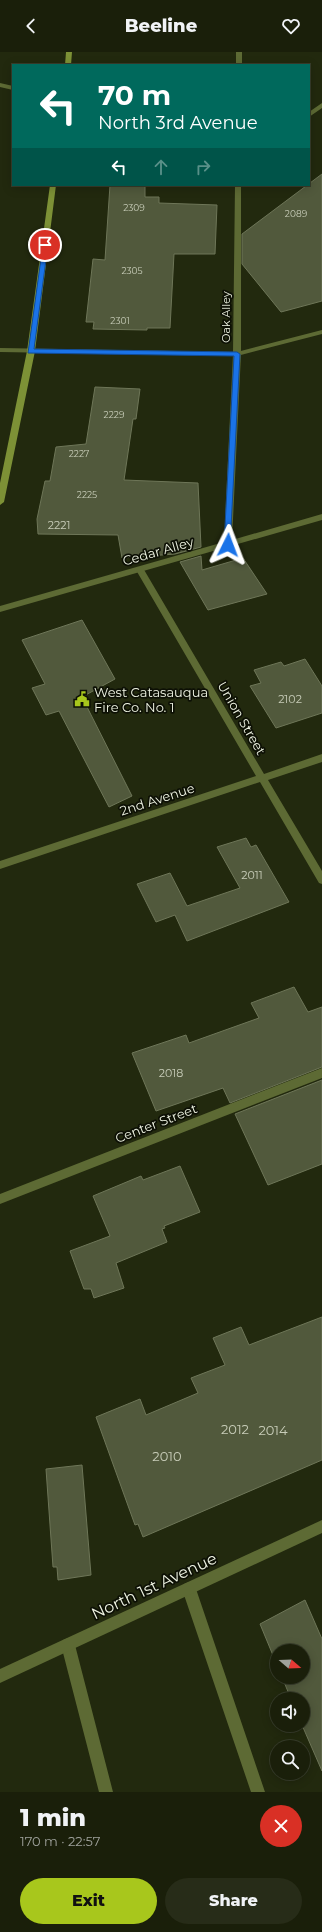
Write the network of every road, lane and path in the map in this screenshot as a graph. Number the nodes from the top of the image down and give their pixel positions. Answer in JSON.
{"nodes":[{"id":1,"x":70,"y":52,"type":"edge"},
{"id":2,"x":239,"y":52,"type":"edge"},
{"id":3,"x":68,"y":64,"type":"edge"},
{"id":4,"x":239,"y":64,"type":"edge"},
{"id":5,"x":0,"y":85,"type":"edge"},
{"id":6,"x":12,"y":88,"type":"edge"},
{"id":7,"x":322,"y":105,"type":"edge"},
{"id":8,"x":310,"y":114,"type":"edge"},
{"id":9,"x":53,"y":186,"type":"edge"},
{"id":10,"x":238,"y":186,"type":"edge"},
{"id":11,"x":322,"y":332,"type":"edge"},
{"id":12,"x":0,"y":350,"type":"edge"},
{"id":13,"x":31,"y":351,"type":"junction"},
{"id":14,"x":237,"y":354,"type":"junction"},
{"id":15,"x":0,"y":502,"type":"edge"},
{"id":16,"x":322,"y":517,"type":"edge"},
{"id":17,"x":228,"y":545,"type":"junction"},
{"id":18,"x":140,"y":570,"type":"junction"},
{"id":19,"x":0,"y":609,"type":"edge"},
{"id":20,"x":322,"y":758,"type":"edge"},
{"id":21,"x":262,"y":778,"type":"junction"},
{"id":22,"x":0,"y":865,"type":"edge"},
{"id":23,"x":322,"y":880,"type":"edge"},
{"id":24,"x":322,"y":1073,"type":"edge"},
{"id":25,"x":0,"y":1199,"type":"edge"},
{"id":26,"x":322,"y":1526,"type":"edge"},
{"id":27,"x":189,"y":1589,"type":"junction"},
{"id":28,"x":68,"y":1645,"type":"junction"},
{"id":29,"x":0,"y":1676,"type":"edge"},
{"id":30,"x":106,"y":1792,"type":"edge"},
{"id":31,"x":258,"y":1792,"type":"edge"}],
"edges":[{"from":1,"to":3,"type":"main road"},
{"from":2,"to":4,"type":"street"},
{"from":5,"to":6,"type":"street"},
{"from":7,"to":8,"type":"street"},
{"from":9,"to":13,"type":"main road"},
{"from":10,"to":14,"type":"street","name":"Oak Alley"},
{"from":11,"to":14,"type":"street"},
{"from":12,"to":13,"type":"street"},
{"from":13,"to":14,"type":"street"},
{"from":13,"to":15,"type":"main road"},
{"from":14,"to":17,"type":"street","name":"Oak Alley"},
{"from":16,"to":17,"type":"street","name":"Cedar Alley"},
{"from":17,"to":18,"type":"street","name":"Cedar Alley"},
{"from":18,"to":19,"type":"street","name":"Cedar Alley"},
{"from":18,"to":21,"type":"street","name":"Union Street"},
{"from":20,"to":21,"type":"street","name":"2nd Avenue"},
{"from":21,"to":22,"type":"street","name":"2nd Avenue"},
{"from":21,"to":23,"type":"street","name":"Union Street"},
{"from":24,"to":25,"type":"street","name":"Center Street"},
{"from":26,"to":27,"type":"street","name":"North 1st Avenue"},
{"from":27,"to":28,"type":"street","name":"North 1st Avenue"},
{"from":27,"to":31,"type":"street"},
{"from":28,"to":29,"type":"street","name":"North 1st Avenue"},
{"from":28,"to":30,"type":"street"}]}
